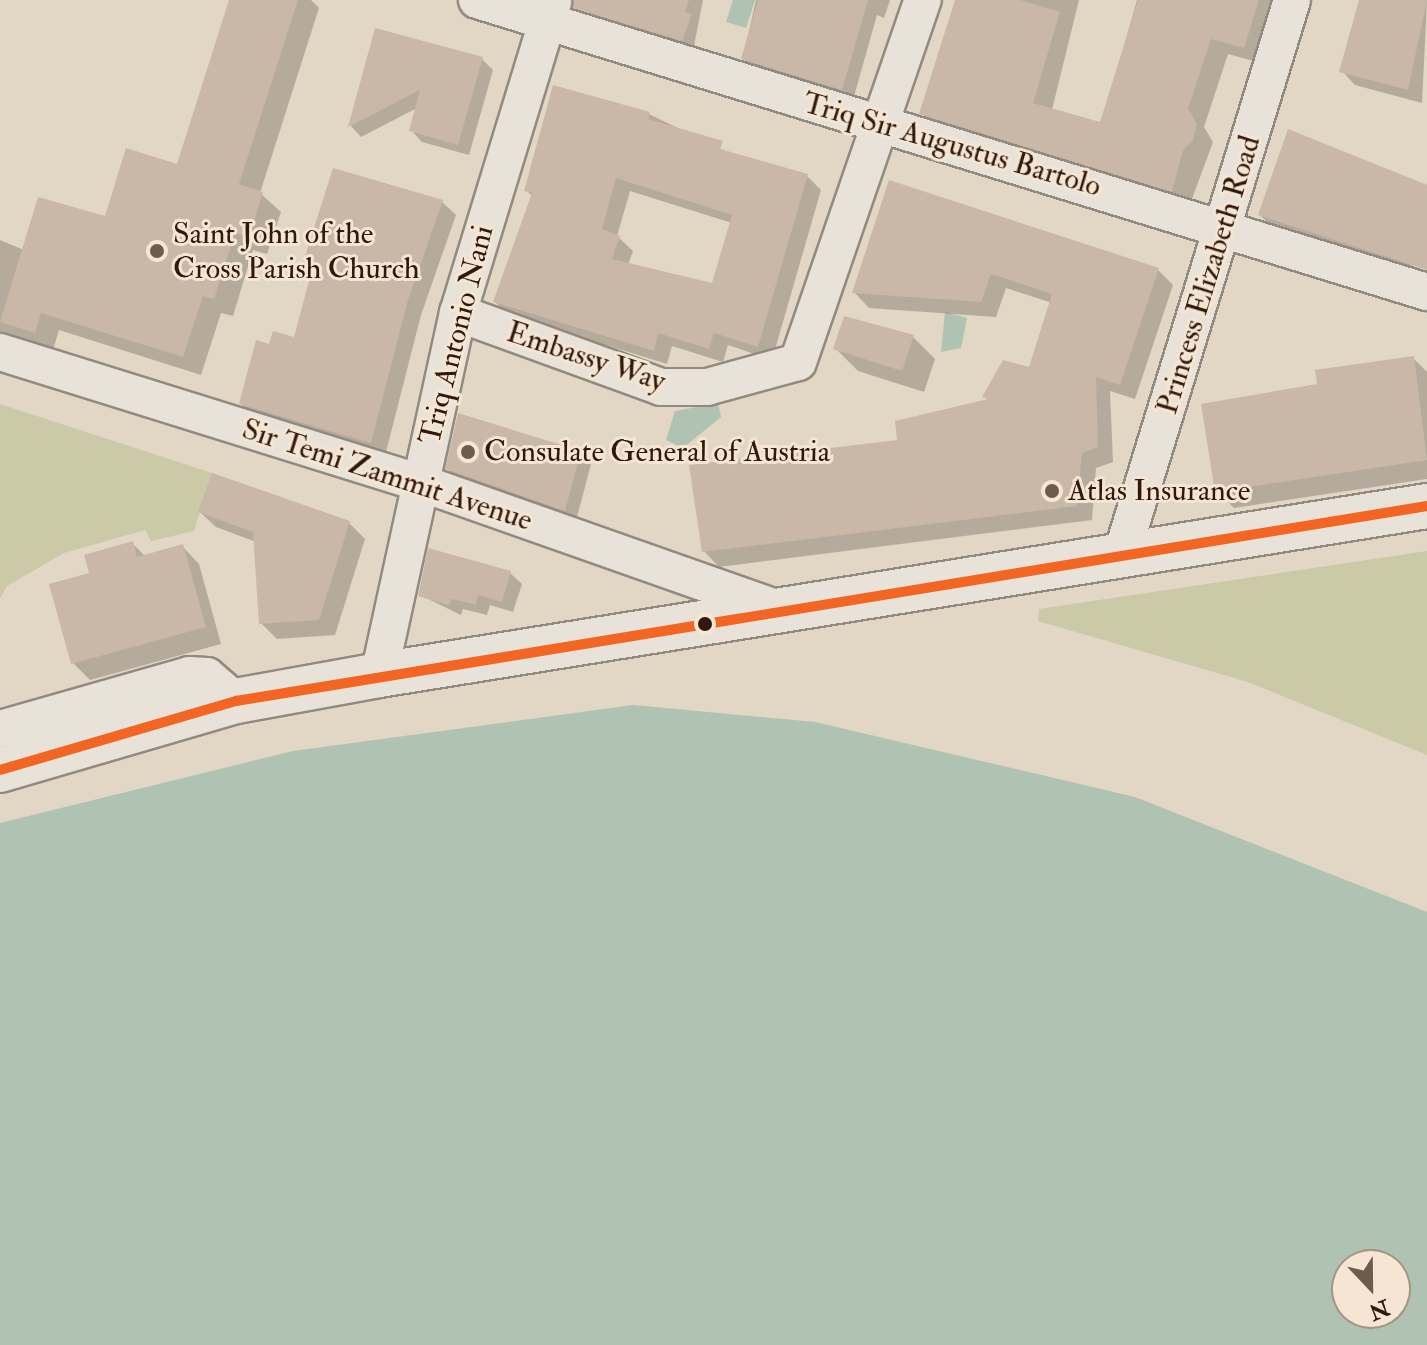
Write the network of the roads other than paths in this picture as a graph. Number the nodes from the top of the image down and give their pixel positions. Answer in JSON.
{"nodes":[{"id":1,"x":477,"y":0,"type":"edge"},
{"id":2,"x":923,"y":0,"type":"edge"},
{"id":3,"x":1292,"y":0,"type":"edge"},
{"id":4,"x":550,"y":11,"type":"edge"},
{"id":5,"x":879,"y":125,"type":"junction"},
{"id":6,"x":1226,"y":225,"type":"junction"},
{"id":7,"x":1427,"y":292,"type":"edge"},
{"id":8,"x":458,"y":313,"type":"junction"},
{"id":9,"x":0,"y":352,"type":"edge"},
{"id":10,"x":421,"y":483,"type":"junction"},
{"id":11,"x":1427,"y":506,"type":"edge"},
{"id":12,"x":1123,"y":550,"type":"junction"},
{"id":13,"x":771,"y":606,"type":"junction"},
{"id":14,"x":379,"y":675,"type":"junction"},
{"id":15,"x":236,"y":701,"type":"junction"},
{"id":16,"x":0,"y":729,"type":"edge"},
{"id":17,"x":0,"y":770,"type":"edge"}],
"edges":[{"from":1,"to":4,"type":"street","name":"Triq Sir Augustus Bartolo"},
{"from":2,"to":5,"type":"street","name":"Embassy Way"},
{"from":3,"to":6,"type":"street","name":"Princess Elizabeth Road"},
{"from":4,"to":5,"type":"street","name":"Triq Sir Augustus Bartolo"},
{"from":4,"to":8,"type":"street","name":"Triq Antonio Nani"},
{"from":5,"to":6,"type":"street","name":"Triq Sir Augustus Bartolo"},
{"from":5,"to":8,"type":"street","name":"Embassy Way"},
{"from":6,"to":7,"type":"street","name":"Triq Sir Augustus Bartolo"},
{"from":6,"to":12,"type":"street","name":"Princess Elizabeth Road"},
{"from":8,"to":10,"type":"street","name":"Triq Antonio Nani"},
{"from":9,"to":10,"type":"street","name":"Sir Temi Zammit Avenue"},
{"from":10,"to":13,"type":"street","name":"Sir Temi Zammit Avenue"},
{"from":10,"to":14,"type":"street","name":"Triq Antonio Nani"},
{"from":11,"to":12,"type":"main road"},
{"from":12,"to":13,"type":"main road"},
{"from":13,"to":14,"type":"main road"},
{"from":14,"to":15,"type":"main road"},
{"from":15,"to":16,"type":"street"},
{"from":15,"to":17,"type":"main road"}]}
